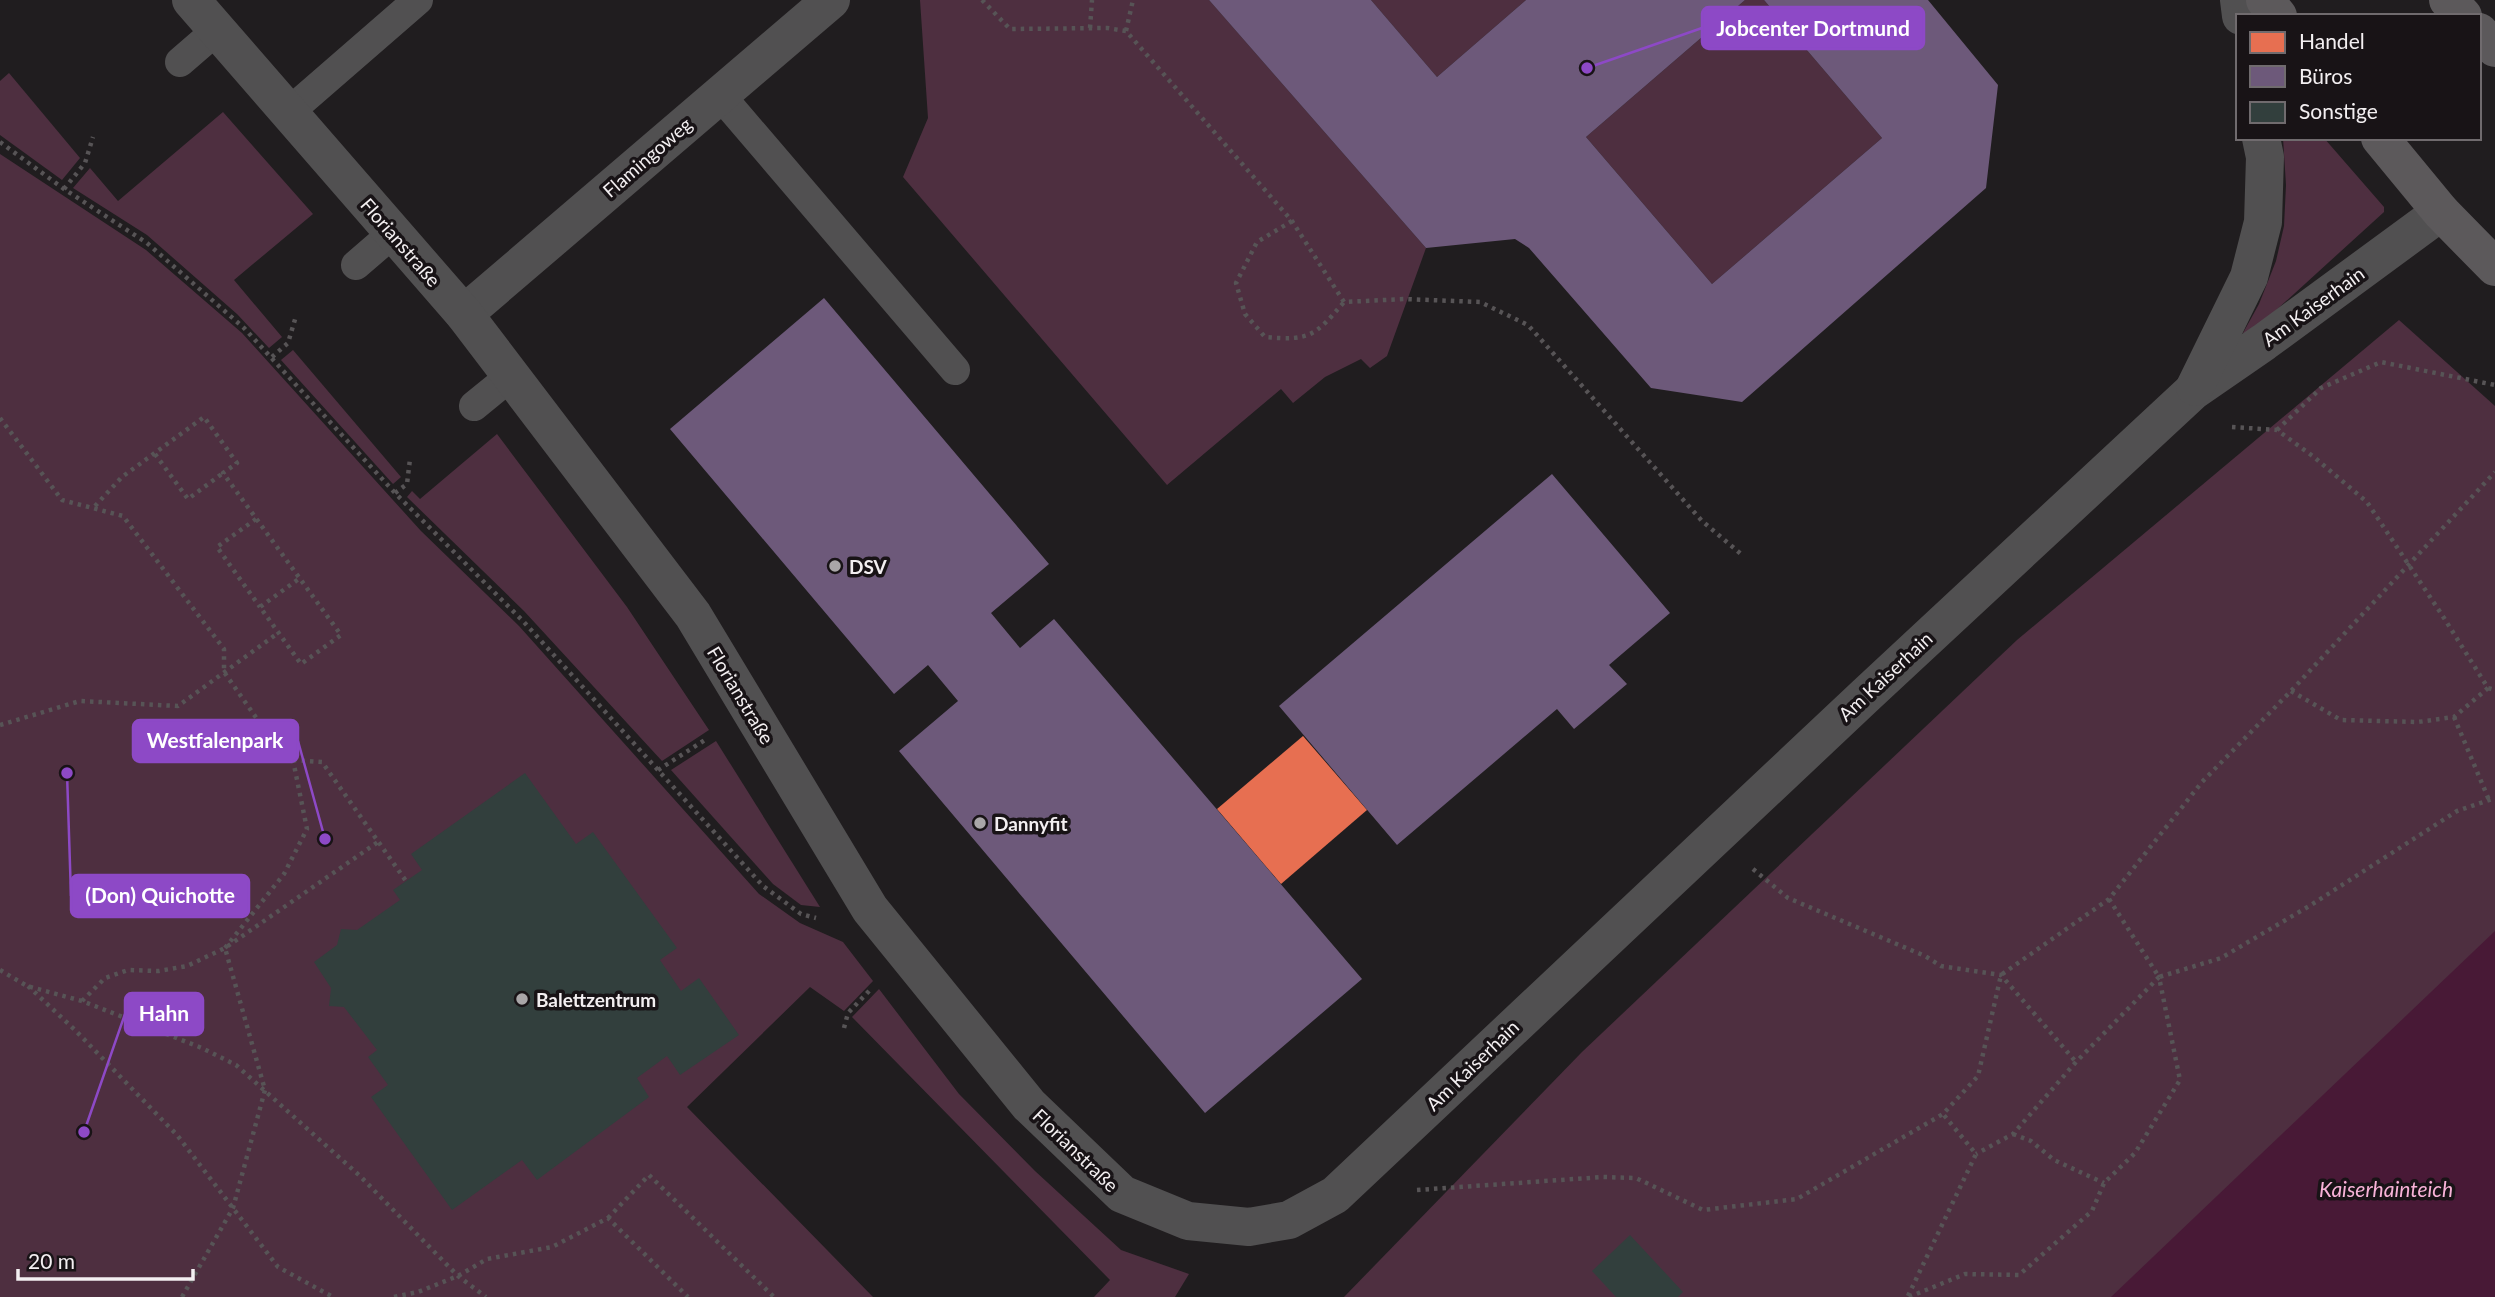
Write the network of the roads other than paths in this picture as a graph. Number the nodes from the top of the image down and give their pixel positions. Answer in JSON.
{"nodes":[{"id":1,"x":191,"y":0,"type":"edge"},
{"id":2,"x":418,"y":0,"type":"edge"},
{"id":3,"x":831,"y":0,"type":"edge"},
{"id":4,"x":2264,"y":0,"type":"edge"},
{"id":5,"x":2448,"y":0,"type":"edge"},
{"id":6,"x":2276,"y":14,"type":"edge"},
{"id":7,"x":2461,"y":14,"type":"edge"},
{"id":8,"x":217,"y":30,"type":"junction"},
{"id":9,"x":2481,"y":34,"type":"edge"},
{"id":10,"x":2495,"y":48,"type":"edge"},
{"id":11,"x":180,"y":62,"type":"dead end"},
{"id":12,"x":720,"y":95,"type":"junction"},
{"id":13,"x":289,"y":111,"type":"junction"},
{"id":14,"x":2261,"y":140,"type":"edge"},
{"id":15,"x":2382,"y":140,"type":"edge"},
{"id":16,"x":2441,"y":212,"type":"junction"},
{"id":17,"x":393,"y":233,"type":"junction"},
{"id":18,"x":356,"y":265,"type":"dead end"},
{"id":19,"x":2495,"y":267,"type":"edge"},
{"id":20,"x":464,"y":314,"type":"junction"},
{"id":21,"x":955,"y":370,"type":"dead end"},
{"id":22,"x":511,"y":376,"type":"junction"},
{"id":23,"x":2193,"y":391,"type":"junction"},
{"id":24,"x":474,"y":407,"type":"dead end"},
{"id":25,"x":1358,"y":1174,"type":"joint"}],
"edges":[{"from":1,"to":8,"type":"street","name":"Florianstraße"},
{"from":2,"to":13,"type":"lane"},
{"from":3,"to":12,"type":"street","name":"Flamingoweg"},
{"from":4,"to":6,"type":"main road"},
{"from":5,"to":7,"type":"main road"},
{"from":8,"to":11,"type":"lane"},
{"from":8,"to":13,"type":"street","name":"Florianstraße"},
{"from":9,"to":10,"type":"main road"},
{"from":12,"to":20,"type":"street","name":"Flamingoweg"},
{"from":12,"to":21,"type":"lane"},
{"from":13,"to":17,"type":"street","name":"Florianstraße"},
{"from":14,"to":23,"type":"street"},
{"from":15,"to":16,"type":"main road"},
{"from":16,"to":19,"type":"main road"},
{"from":16,"to":23,"type":"street","name":"Am Kaiserhain"},
{"from":17,"to":18,"type":"lane"},
{"from":17,"to":20,"type":"street","name":"Florianstraße"},
{"from":20,"to":22,"type":"street","name":"Florianstraße"},
{"from":22,"to":24,"type":"lane"},
{"from":22,"to":25,"type":"street","name":"Florianstraße"},
{"from":23,"to":25,"type":"street","name":"Am Kaiserhain"}]}
